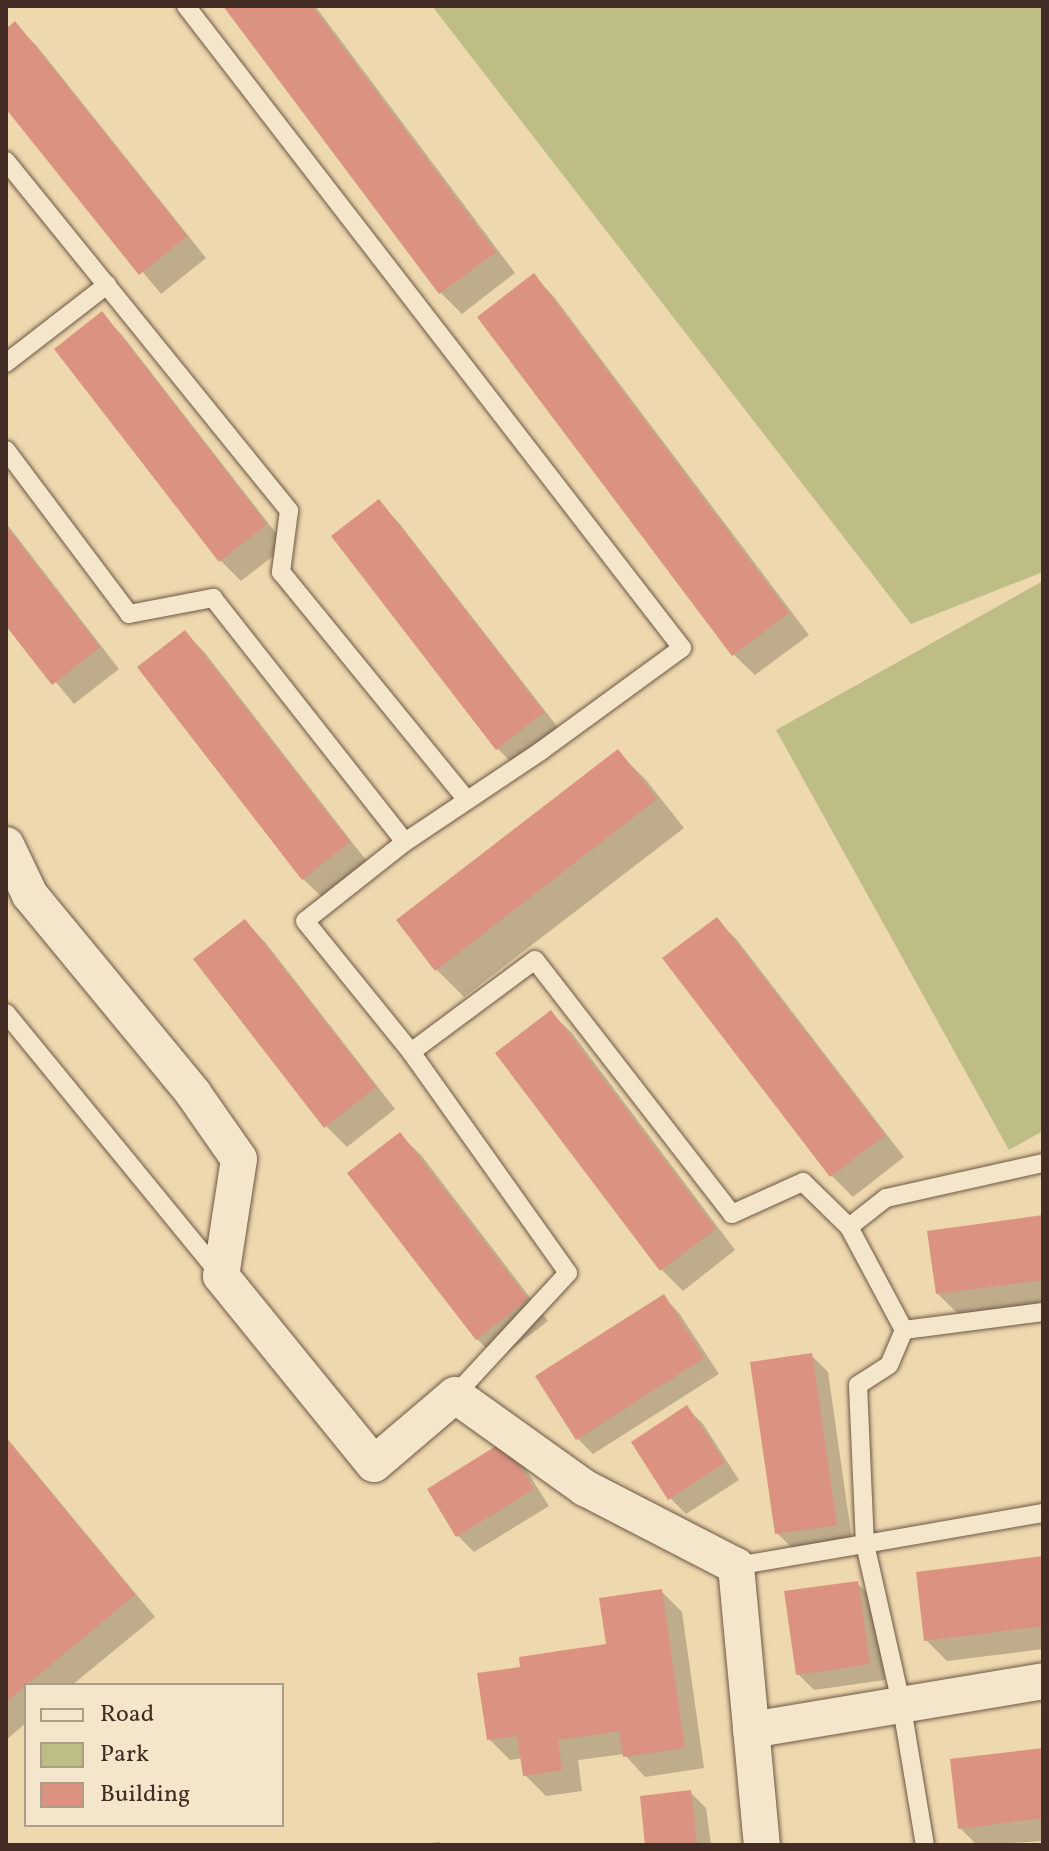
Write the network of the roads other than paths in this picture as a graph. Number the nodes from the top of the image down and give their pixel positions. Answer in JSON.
{"nodes":[{"id":1,"x":186,"y":6,"type":"edge"},
{"id":2,"x":6,"y":161,"type":"edge"},
{"id":3,"x":107,"y":285,"type":"junction"},
{"id":4,"x":6,"y":363,"type":"edge"},
{"id":5,"x":6,"y":450,"type":"edge"},
{"id":6,"x":467,"y":800,"type":"junction"},
{"id":7,"x":405,"y":842,"type":"junction"},
{"id":8,"x":6,"y":845,"type":"edge"},
{"id":9,"x":6,"y":1013,"type":"edge"},
{"id":10,"x":411,"y":1052,"type":"junction"},
{"id":11,"x":1043,"y":1163,"type":"edge"},
{"id":12,"x":849,"y":1227,"type":"junction"},
{"id":13,"x":221,"y":1276,"type":"junction"},
{"id":14,"x":1043,"y":1312,"type":"edge"},
{"id":15,"x":904,"y":1330,"type":"junction"},
{"id":16,"x":455,"y":1395,"type":"junction"},
{"id":17,"x":1043,"y":1513,"type":"edge"},
{"id":18,"x":865,"y":1544,"type":"junction"},
{"id":19,"x":736,"y":1566,"type":"junction"},
{"id":20,"x":1043,"y":1681,"type":"edge"},
{"id":21,"x":901,"y":1702,"type":"junction"},
{"id":22,"x":751,"y":1730,"type":"junction"},
{"id":23,"x":762,"y":1845,"type":"edge"},
{"id":24,"x":925,"y":1845,"type":"edge"}],
"edges":[{"from":1,"to":6,"type":"lane"},
{"from":2,"to":3,"type":"lane"},
{"from":3,"to":4,"type":"lane"},
{"from":3,"to":6,"type":"lane"},
{"from":5,"to":7,"type":"lane"},
{"from":6,"to":7,"type":"lane"},
{"from":7,"to":10,"type":"lane"},
{"from":8,"to":13,"type":"street"},
{"from":9,"to":13,"type":"lane"},
{"from":10,"to":12,"type":"lane"},
{"from":10,"to":16,"type":"lane"},
{"from":11,"to":12,"type":"lane"},
{"from":12,"to":15,"type":"lane"},
{"from":13,"to":16,"type":"street"},
{"from":14,"to":15,"type":"lane"},
{"from":15,"to":18,"type":"lane"},
{"from":16,"to":19,"type":"street"},
{"from":17,"to":18,"type":"lane"},
{"from":18,"to":19,"type":"lane"},
{"from":18,"to":21,"type":"lane"},
{"from":19,"to":22,"type":"street"},
{"from":20,"to":21,"type":"street"},
{"from":21,"to":22,"type":"street"},
{"from":21,"to":24,"type":"lane"},
{"from":22,"to":23,"type":"street"}]}
